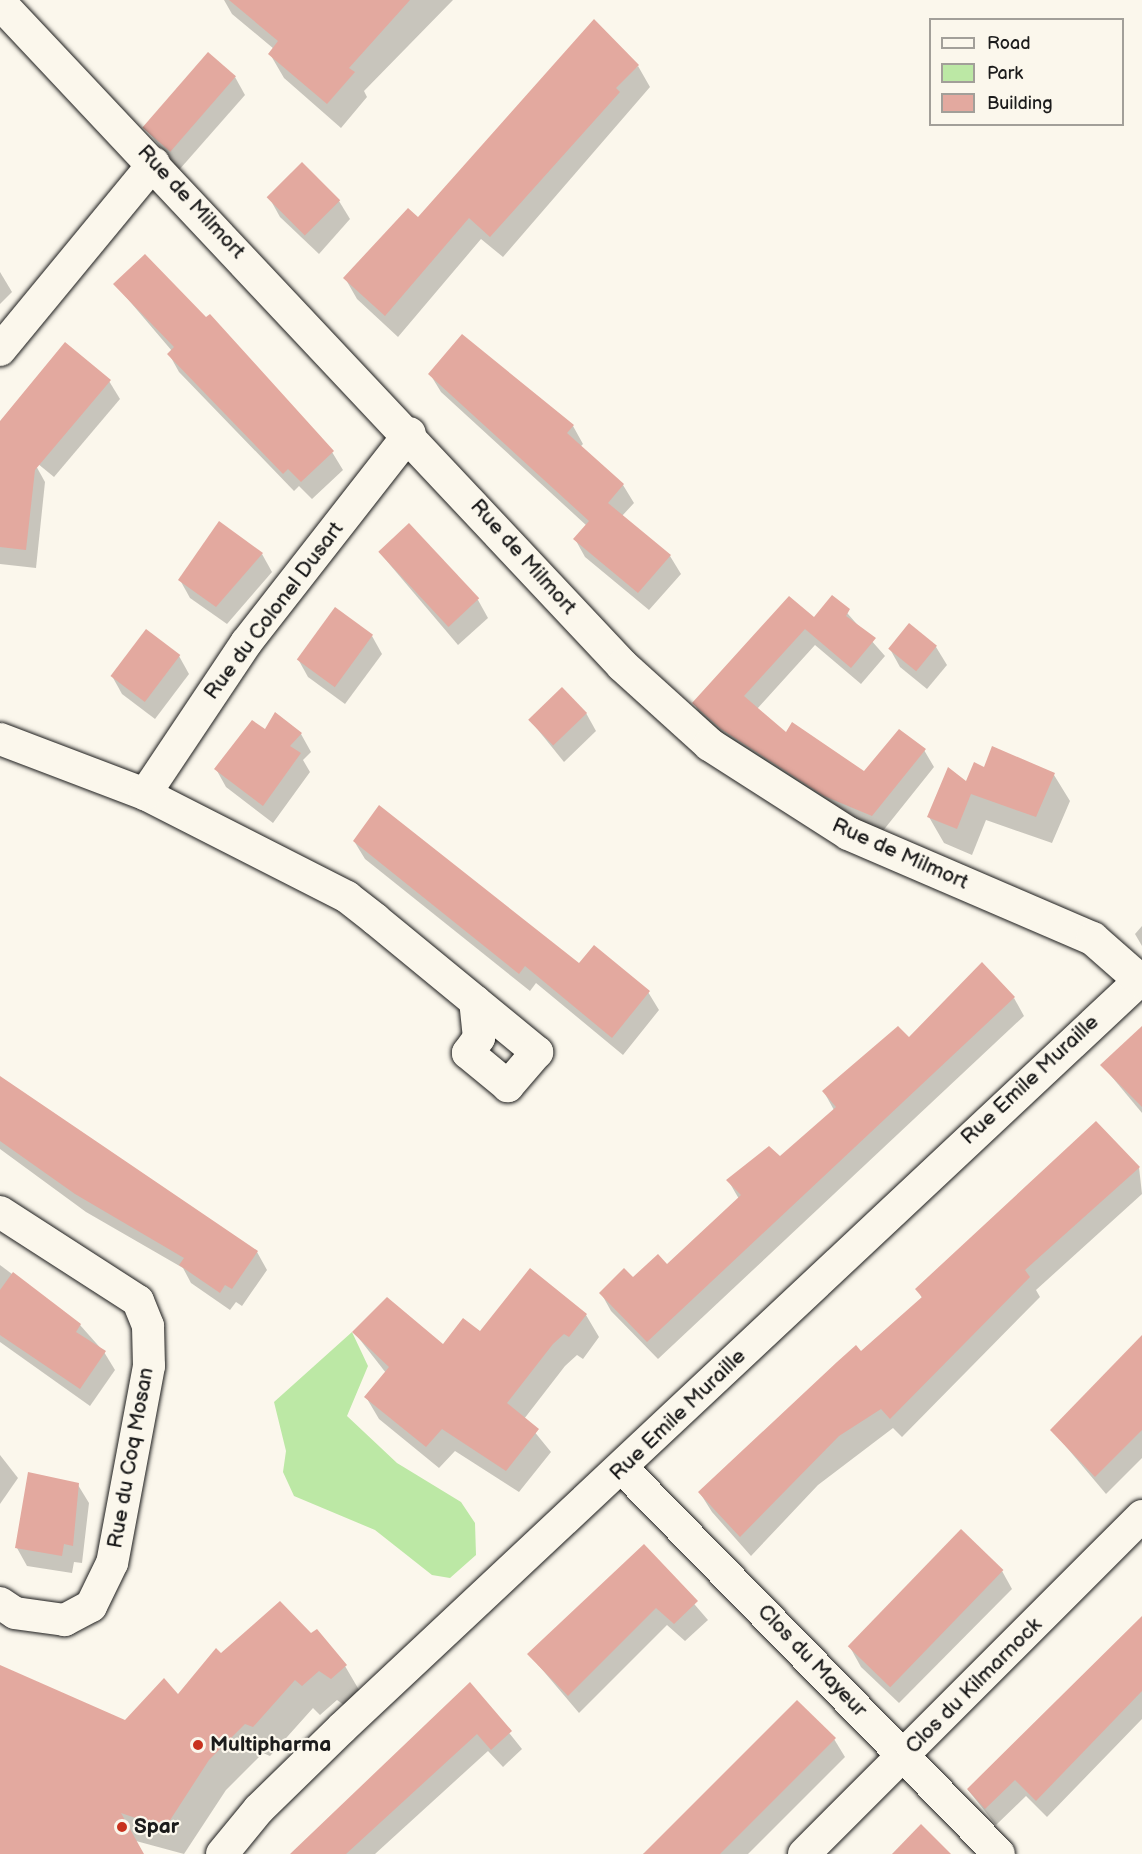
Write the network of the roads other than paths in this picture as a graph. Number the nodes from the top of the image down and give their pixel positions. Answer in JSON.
{"nodes":[{"id":1,"x":0,"y":3,"type":"edge"},
{"id":2,"x":154,"y":164,"type":"junction"},
{"id":3,"x":0,"y":350,"type":"edge"},
{"id":4,"x":410,"y":433,"type":"junction"},
{"id":5,"x":0,"y":739,"type":"edge"},
{"id":6,"x":145,"y":794,"type":"junction"},
{"id":7,"x":1141,"y":981,"type":"edge"},
{"id":8,"x":476,"y":1002,"type":"dead end"},
{"id":9,"x":0,"y":1212,"type":"edge"},
{"id":10,"x":623,"y":1469,"type":"junction"},
{"id":11,"x":1142,"y":1516,"type":"edge"},
{"id":12,"x":0,"y":1603,"type":"edge"},
{"id":13,"x":904,"y":1756,"type":"junction"},
{"id":14,"x":222,"y":1854,"type":"edge"},
{"id":15,"x":804,"y":1854,"type":"edge"},
{"id":16,"x":999,"y":1854,"type":"edge"}],
"edges":[{"from":1,"to":2,"type":"street","name":"Rue de Milmort"},
{"from":2,"to":3,"type":"street"},
{"from":2,"to":4,"type":"street","name":"Rue de Milmort"},
{"from":4,"to":6,"type":"street","name":"Rue du Colonel Dusart"},
{"from":4,"to":7,"type":"street","name":"Rue de Milmort"},
{"from":5,"to":6,"type":"street"},
{"from":6,"to":8,"type":"street"},
{"from":7,"to":10,"type":"street","name":"Rue Emile Muraille"},
{"from":9,"to":12,"type":"street","name":"Rue du Coq Mosan"},
{"from":10,"to":13,"type":"street","name":"Clos du Mayeur"},
{"from":10,"to":14,"type":"street","name":"Rue Emile Muraille"},
{"from":11,"to":13,"type":"street","name":"Clos du Kilmarnock"},
{"from":13,"to":15,"type":"street","name":"Clos du Kilmarnock"},
{"from":13,"to":16,"type":"street","name":"Clos du Mayeur"}]}
